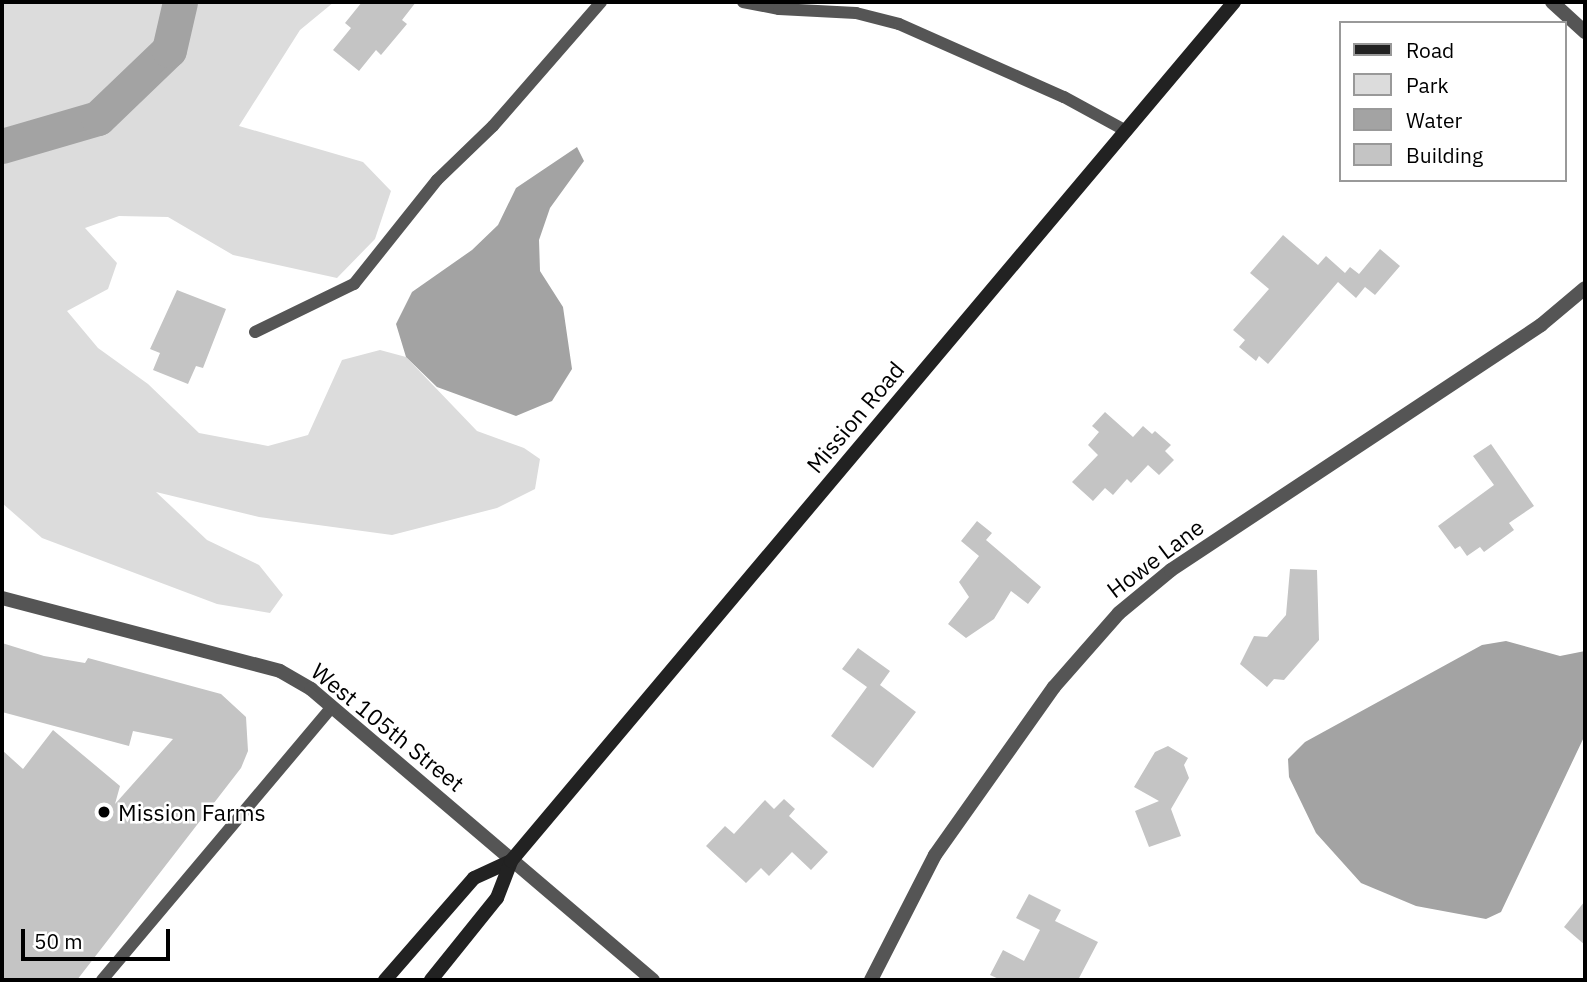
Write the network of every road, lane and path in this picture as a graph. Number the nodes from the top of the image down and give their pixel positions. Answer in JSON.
{"nodes":[{"id":1,"x":601,"y":2,"type":"edge"},
{"id":2,"x":743,"y":2,"type":"edge"},
{"id":3,"x":1234,"y":2,"type":"edge"},
{"id":4,"x":1552,"y":2,"type":"edge"},
{"id":5,"x":1585,"y":32,"type":"edge"},
{"id":6,"x":1126,"y":131,"type":"junction"},
{"id":7,"x":1585,"y":288,"type":"edge"},
{"id":8,"x":255,"y":332,"type":"dead end"},
{"id":9,"x":2,"y":598,"type":"edge"},
{"id":10,"x":332,"y":707,"type":"junction"},
{"id":11,"x":512,"y":861,"type":"junction"},
{"id":12,"x":647,"y":979,"type":"edge"},
{"id":13,"x":102,"y":980,"type":"edge"},
{"id":14,"x":385,"y":980,"type":"edge"},
{"id":15,"x":431,"y":980,"type":"edge"},
{"id":16,"x":871,"y":980,"type":"edge"}],
"edges":[{"from":1,"to":8,"type":"lane"},
{"from":2,"to":6,"type":"lane"},
{"from":3,"to":6,"type":"main road","name":"Mission Road"},
{"from":4,"to":5,"type":"street"},
{"from":6,"to":11,"type":"main road","name":"Mission Road"},
{"from":7,"to":16,"type":"street","name":"Howe Lane"},
{"from":9,"to":10,"type":"street","name":"West 105th Street"},
{"from":10,"to":11,"type":"street","name":"West 105th Street"},
{"from":10,"to":13,"type":"lane"},
{"from":11,"to":12,"type":"street","name":"West 105th Street"},
{"from":11,"to":14,"type":"main road","name":"Mission Road"},
{"from":11,"to":15,"type":"main road","name":"Mission Road"}]}
